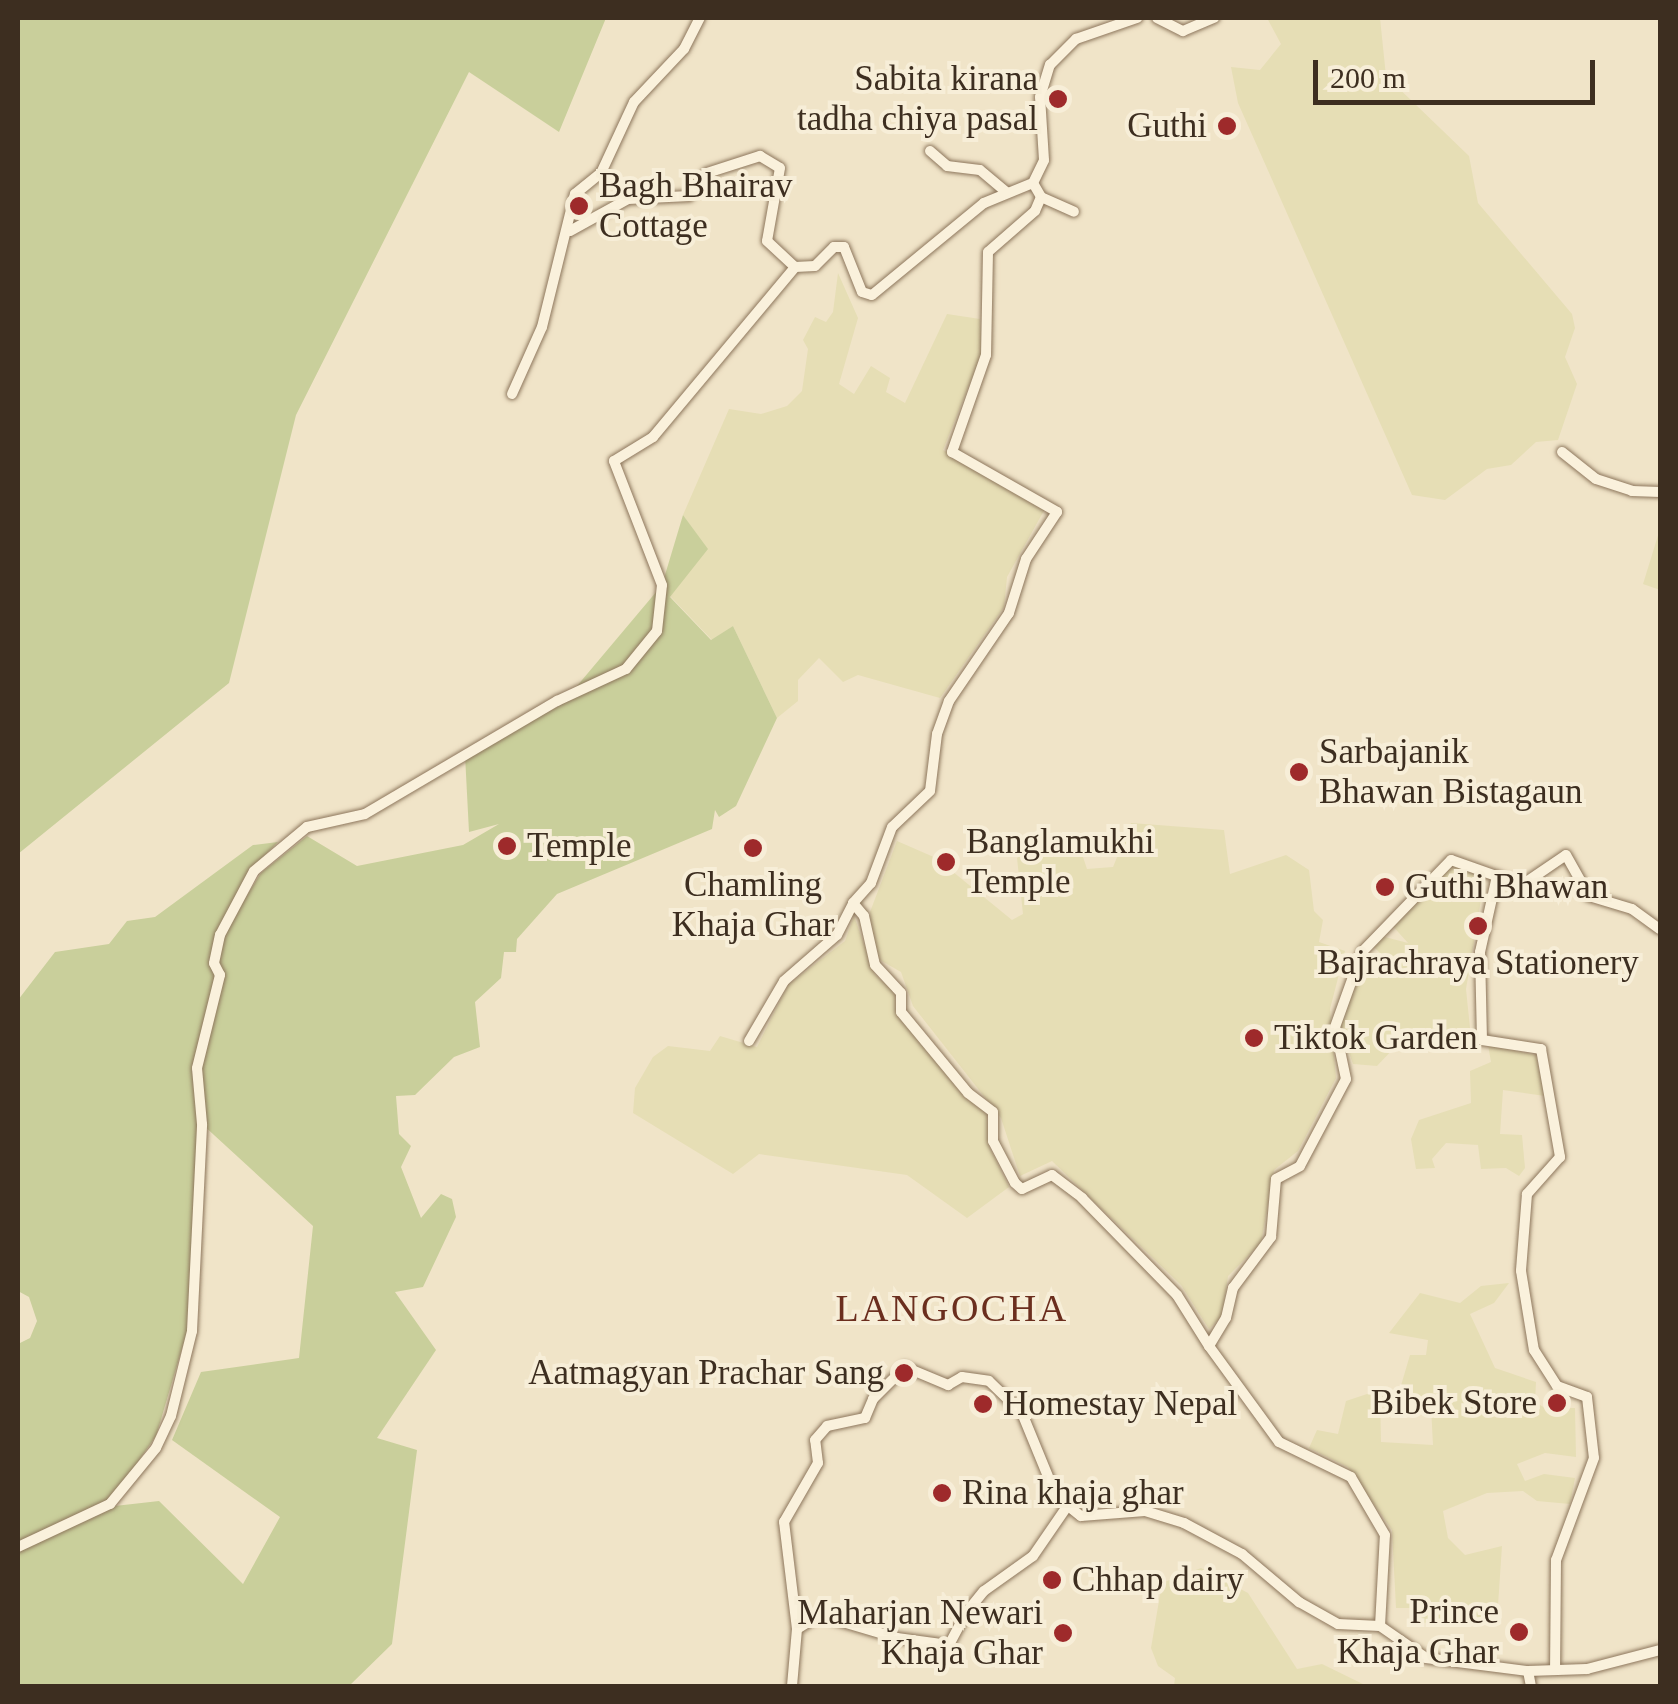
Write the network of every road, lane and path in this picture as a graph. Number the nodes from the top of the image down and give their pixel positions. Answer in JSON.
{"nodes":[{"id":1,"x":700,"y":18,"type":"edge"},
{"id":2,"x":1136,"y":18,"type":"edge"},
{"id":3,"x":1157,"y":18,"type":"edge"},
{"id":4,"x":1214,"y":18,"type":"edge"},
{"id":5,"x":930,"y":152,"type":"dead end"},
{"id":6,"x":1033,"y":183,"type":"junction"},
{"id":7,"x":1006,"y":192,"type":"junction"},
{"id":8,"x":1041,"y":197,"type":"junction"},
{"id":9,"x":1074,"y":212,"type":"dead end"},
{"id":10,"x":570,"y":231,"type":"junction"},
{"id":11,"x":795,"y":267,"type":"junction"},
{"id":12,"x":512,"y":394,"type":"dead end"},
{"id":13,"x":1562,"y":452,"type":"dead end"},
{"id":14,"x":1660,"y":492,"type":"edge"},
{"id":15,"x":1498,"y":876,"type":"junction"},
{"id":16,"x":854,"y":903,"type":"junction"},
{"id":17,"x":1660,"y":929,"type":"edge"},
{"id":18,"x":749,"y":1041,"type":"dead end"},
{"id":19,"x":1208,"y":1346,"type":"junction"},
{"id":20,"x":1066,"y":1508,"type":"junction"},
{"id":21,"x":18,"y":1547,"type":"edge"},
{"id":22,"x":1380,"y":1626,"type":"junction"},
{"id":23,"x":797,"y":1628,"type":"junction"},
{"id":24,"x":1660,"y":1650,"type":"edge"},
{"id":25,"x":1555,"y":1667,"type":"junction"},
{"id":26,"x":1528,"y":1671,"type":"junction"},
{"id":27,"x":792,"y":1686,"type":"edge"},
{"id":28,"x":1531,"y":1686,"type":"edge"}],
"edges":[{"from":1,"to":10,"type":"street"},
{"from":2,"to":6,"type":"street"},
{"from":3,"to":4,"type":"street"},
{"from":5,"to":7,"type":"street"},
{"from":6,"to":7,"type":"street"},
{"from":6,"to":8,"type":"street"},
{"from":7,"to":11,"type":"street"},
{"from":8,"to":9,"type":"street"},
{"from":8,"to":16,"type":"street"},
{"from":10,"to":11,"type":"street"},
{"from":10,"to":12,"type":"street"},
{"from":11,"to":21,"type":"street"},
{"from":13,"to":14,"type":"street"},
{"from":15,"to":17,"type":"street"},
{"from":15,"to":19,"type":"street"},
{"from":15,"to":25,"type":"street"},
{"from":16,"to":18,"type":"street"},
{"from":16,"to":19,"type":"street"},
{"from":19,"to":22,"type":"street"},
{"from":20,"to":22,"type":"street"},
{"from":20,"to":23,"type":"street"},
{"from":20,"to":23,"type":"street"},
{"from":22,"to":26,"type":"street"},
{"from":23,"to":27,"type":"street"},
{"from":24,"to":25,"type":"street"},
{"from":25,"to":26,"type":"street"},
{"from":26,"to":28,"type":"street"}]}
